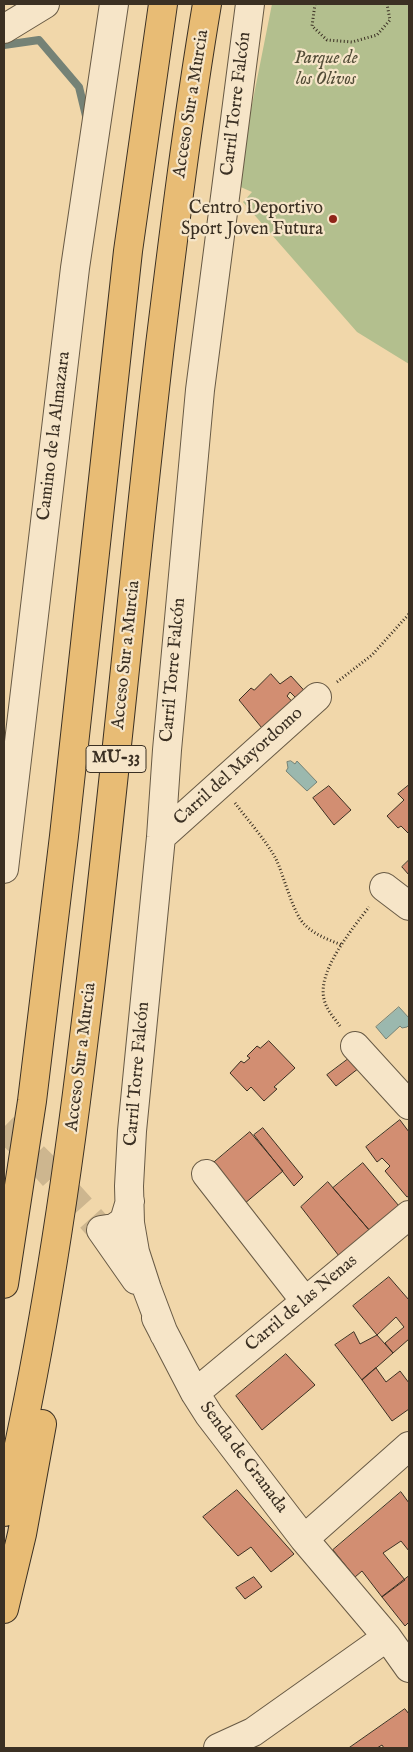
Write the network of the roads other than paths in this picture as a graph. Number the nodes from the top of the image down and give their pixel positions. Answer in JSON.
{"nodes":[{"id":1,"x":46,"y":4,"type":"edge"},
{"id":2,"x":114,"y":4,"type":"edge"},
{"id":3,"x":163,"y":4,"type":"edge"},
{"id":4,"x":207,"y":4,"type":"edge"},
{"id":5,"x":250,"y":4,"type":"edge"},
{"id":6,"x":4,"y":29,"type":"edge"},
{"id":7,"x":317,"y":697,"type":"road end"},
{"id":8,"x":161,"y":837,"type":"junction"},
{"id":9,"x":4,"y":869,"type":"edge"},
{"id":10,"x":384,"y":886,"type":"road end"},
{"id":11,"x":409,"y":906,"type":"edge"},
{"id":12,"x":355,"y":1046,"type":"road end"},
{"id":13,"x":409,"y":1105,"type":"edge"},
{"id":14,"x":75,"y":1109,"type":"junction"},
{"id":15,"x":206,"y":1174,"type":"dead end"},
{"id":16,"x":130,"y":1201,"type":"junction"},
{"id":17,"x":409,"y":1215,"type":"edge"},
{"id":18,"x":4,"y":1284,"type":"edge"},
{"id":19,"x":305,"y":1301,"type":"junction"},
{"id":20,"x":164,"y":1334,"type":"junction"},
{"id":21,"x":195,"y":1393,"type":"junction"},
{"id":22,"x":409,"y":1446,"type":"edge"},
{"id":23,"x":4,"y":1512,"type":"edge"},
{"id":24,"x":304,"y":1540,"type":"junction"},
{"id":25,"x":4,"y":1609,"type":"edge"},
{"id":26,"x":387,"y":1637,"type":"junction"},
{"id":27,"x":409,"y":1668,"type":"edge"},
{"id":28,"x":218,"y":1748,"type":"edge"}],
"edges":[{"from":1,"to":6,"type":"street"},
{"from":2,"to":9,"type":"street","name":"Camino de la Almazara"},
{"from":3,"to":18,"type":"highway","number":"MU-33"},
{"from":4,"to":14,"type":"highway","name":"Acceso Sur a Murcia","number":"MU-33"},
{"from":5,"to":8,"type":"street","name":"Carril Torre Falcón"},
{"from":7,"to":8,"type":"street","name":"Carril del Mayordomo"},
{"from":8,"to":16,"type":"street","name":"Carril Torre Falcón"},
{"from":10,"to":11,"type":"street"},
{"from":12,"to":13,"type":"street"},
{"from":14,"to":23,"type":"highway","name":"Acceso Sur a Murcia","number":"MU-33"},
{"from":14,"to":25,"type":"highway"},
{"from":15,"to":19,"type":"street"},
{"from":16,"to":20,"type":"street","name":"Carril Torre Falcón"},
{"from":16,"to":20,"type":"street","name":"Senda de Granada"},
{"from":17,"to":19,"type":"street","name":"Carril de las Nenas"},
{"from":19,"to":21,"type":"street","name":"Carril de las Nenas"},
{"from":20,"to":21,"type":"street","name":"Senda de Granada"},
{"from":21,"to":24,"type":"street","name":"Senda de Granada"},
{"from":22,"to":24,"type":"street"},
{"from":24,"to":26,"type":"street","name":"Senda de Granada"},
{"from":26,"to":27,"type":"street","name":"Senda de Granada"},
{"from":26,"to":28,"type":"street"}]}
